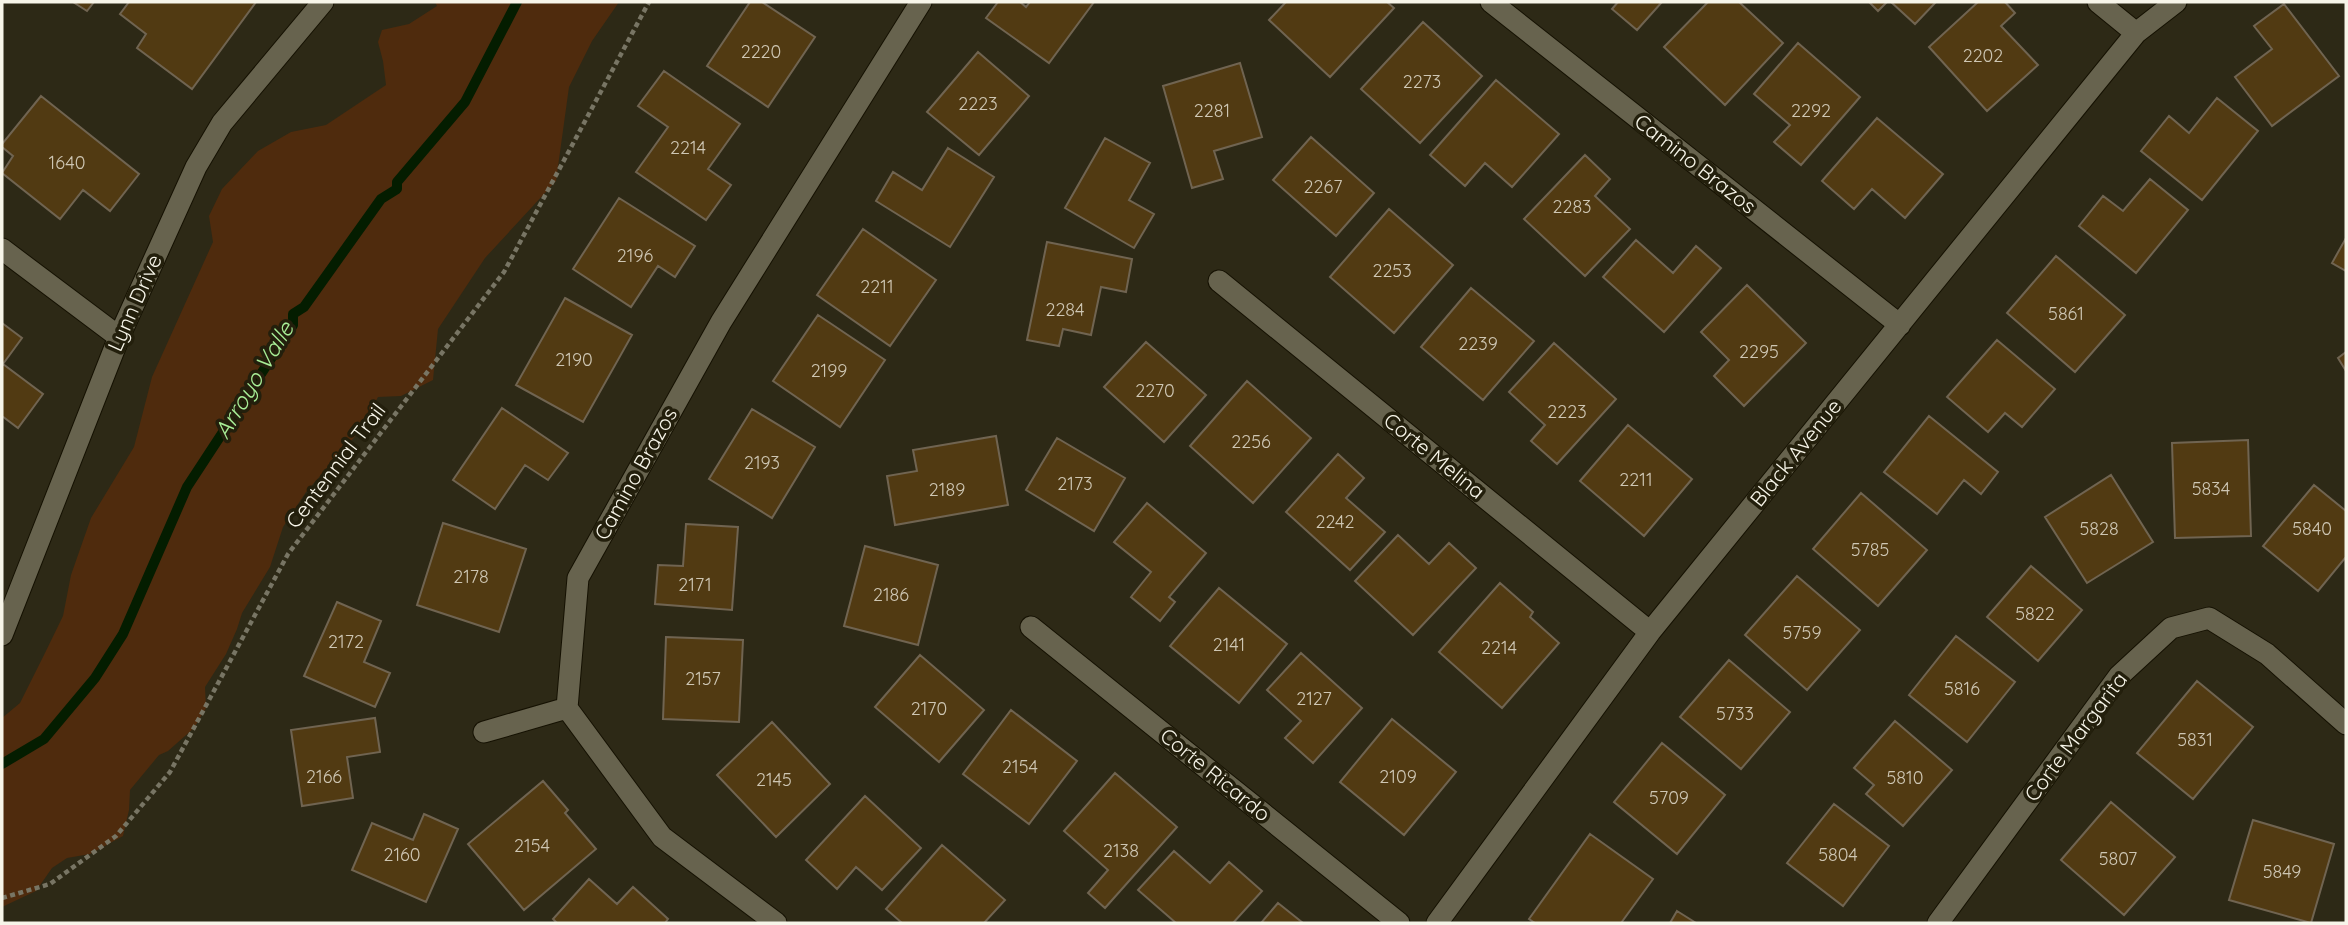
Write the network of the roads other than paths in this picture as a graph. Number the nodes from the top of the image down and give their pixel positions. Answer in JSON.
{"nodes":[{"id":1,"x":323,"y":2,"type":"edge"},
{"id":2,"x":921,"y":2,"type":"edge"},
{"id":3,"x":1491,"y":2,"type":"edge"},
{"id":4,"x":2098,"y":2,"type":"edge"},
{"id":5,"x":2176,"y":2,"type":"edge"},
{"id":6,"x":2136,"y":33,"type":"junction"},
{"id":7,"x":2,"y":249,"type":"edge"},
{"id":8,"x":1219,"y":281,"type":"dead end"},
{"id":9,"x":1900,"y":326,"type":"junction"},
{"id":10,"x":119,"y":337,"type":"junction"},
{"id":11,"x":1031,"y":627,"type":"dead end"},
{"id":12,"x":1650,"y":632,"type":"junction"},
{"id":13,"x":2,"y":635,"type":"edge"},
{"id":14,"x":567,"y":708,"type":"junction"},
{"id":15,"x":2346,"y":724,"type":"edge"},
{"id":16,"x":484,"y":732,"type":"dead end"},
{"id":17,"x":776,"y":923,"type":"edge"},
{"id":18,"x":1399,"y":923,"type":"edge"},
{"id":19,"x":1437,"y":923,"type":"edge"},
{"id":20,"x":1938,"y":923,"type":"edge"}],
"edges":[{"from":1,"to":10,"type":"street","name":"Lynn Drive"},
{"from":2,"to":14,"type":"street","name":"Camino Brazos"},
{"from":3,"to":9,"type":"street","name":"Camino Brazos"},
{"from":4,"to":6,"type":"street"},
{"from":5,"to":6,"type":"street","name":"Black Avenue"},
{"from":6,"to":9,"type":"street","name":"Black Avenue"},
{"from":7,"to":10,"type":"street"},
{"from":8,"to":12,"type":"street","name":"Corte Melina"},
{"from":9,"to":12,"type":"street","name":"Black Avenue"},
{"from":10,"to":13,"type":"street","name":"Lynn Drive"},
{"from":11,"to":18,"type":"street","name":"Corte Ricardo"},
{"from":12,"to":19,"type":"street","name":"Black Avenue"},
{"from":14,"to":16,"type":"street"},
{"from":14,"to":17,"type":"street"},
{"from":15,"to":20,"type":"street","name":"Corte Margarita"}]}
